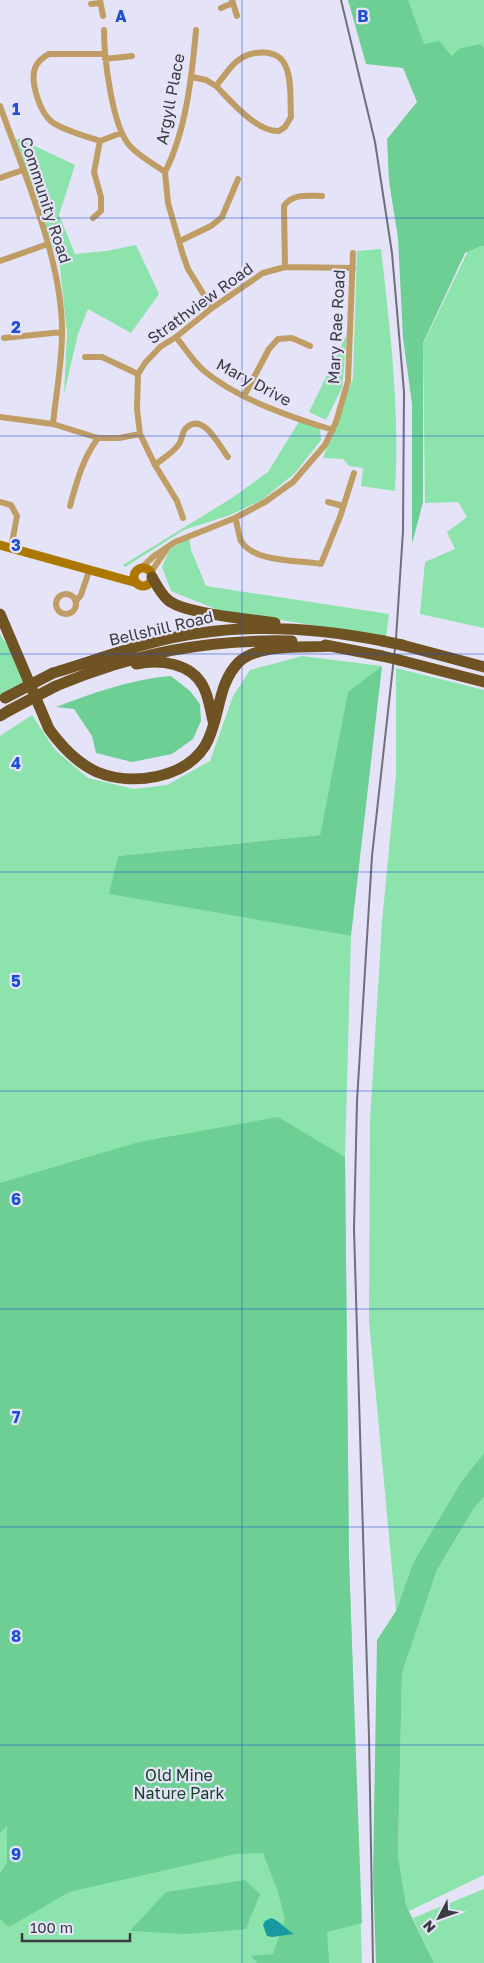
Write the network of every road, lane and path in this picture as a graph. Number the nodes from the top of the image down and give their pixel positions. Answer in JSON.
{"nodes":[{"id":1,"x":100,"y":1,"type":"edge"},
{"id":2,"x":232,"y":2,"type":"edge"},
{"id":3,"x":91,"y":4,"type":"dead end"},
{"id":4,"x":221,"y":8,"type":"dead end"},
{"id":5,"x":103,"y":16,"type":"dead end"},
{"id":6,"x":237,"y":16,"type":"dead end"},
{"id":7,"x":104,"y":30,"type":"dead end"},
{"id":8,"x":196,"y":30,"type":"dead end"},
{"id":9,"x":105,"y":56,"type":"junction"},
{"id":10,"x":132,"y":56,"type":"dead end"},
{"id":11,"x":192,"y":77,"type":"junction"},
{"id":12,"x":216,"y":86,"type":"junction"},
{"id":13,"x":0,"y":106,"type":"edge"},
{"id":14,"x":121,"y":133,"type":"junction"},
{"id":15,"x":100,"y":141,"type":"junction"},
{"id":16,"x":23,"y":170,"type":"junction"},
{"id":17,"x":165,"y":172,"type":"junction"},
{"id":18,"x":0,"y":178,"type":"edge"},
{"id":19,"x":238,"y":178,"type":"dead end"},
{"id":20,"x":322,"y":196,"type":"dead end"},
{"id":21,"x":93,"y":218,"type":"dead end"},
{"id":22,"x":180,"y":241,"type":"junction"},
{"id":23,"x":48,"y":244,"type":"junction"},
{"id":24,"x":354,"y":253,"type":"dead end"},
{"id":25,"x":0,"y":260,"type":"edge"},
{"id":26,"x":285,"y":267,"type":"junction"},
{"id":27,"x":353,"y":268,"type":"junction"},
{"id":28,"x":212,"y":308,"type":"junction"},
{"id":29,"x":62,"y":332,"type":"junction"},
{"id":30,"x":176,"y":337,"type":"junction"},
{"id":31,"x":4,"y":338,"type":"dead end"},
{"id":32,"x":310,"y":346,"type":"dead end"},
{"id":33,"x":86,"y":357,"type":"dead end"},
{"id":34,"x":138,"y":374,"type":"junction"},
{"id":35,"x":244,"y":396,"type":"junction"},
{"id":36,"x":0,"y":418,"type":"edge"},
{"id":37,"x":53,"y":424,"type":"junction"},
{"id":38,"x":333,"y":430,"type":"junction"},
{"id":39,"x":140,"y":434,"type":"junction"},
{"id":40,"x":98,"y":438,"type":"junction"},
{"id":41,"x":228,"y":457,"type":"dead end"},
{"id":42,"x":155,"y":465,"type":"junction"},
{"id":43,"x":354,"y":473,"type":"dead end"},
{"id":44,"x":0,"y":502,"type":"edge"},
{"id":45,"x":328,"y":502,"type":"dead end"},
{"id":46,"x":70,"y":506,"type":"dead end"},
{"id":47,"x":343,"y":506,"type":"junction"},
{"id":48,"x":183,"y":518,"type":"dead end"},
{"id":49,"x":235,"y":518,"type":"junction"},
{"id":50,"x":0,"y":546,"type":"edge"},
{"id":51,"x":11,"y":548,"type":"junction"},
{"id":52,"x":166,"y":549,"type":"junction"},
{"id":53,"x":139,"y":570,"type":"junction"},
{"id":54,"x":88,"y":571,"type":"junction"},
{"id":55,"x":151,"y":575,"type":"junction"},
{"id":56,"x":118,"y":578,"type":"junction"},
{"id":57,"x":137,"y":584,"type":"junction"},
{"id":58,"x":76,"y":601,"type":"dead end"},
{"id":59,"x":0,"y":615,"type":"edge"},
{"id":60,"x":343,"y":633,"type":"junction"},
{"id":61,"x":331,"y":646,"type":"junction"},
{"id":62,"x":484,"y":667,"type":"edge"},
{"id":63,"x":86,"y":673,"type":"junction"},
{"id":64,"x":484,"y":682,"type":"edge"},
{"id":65,"x":2,"y":700,"type":"edge"},
{"id":66,"x":0,"y":716,"type":"edge"},
{"id":67,"x":214,"y":725,"type":"junction"}],
"edges":[{"from":1,"to":3,"type":"street"},
{"from":1,"to":5,"type":"street"},
{"from":2,"to":4,"type":"street"},
{"from":2,"to":6,"type":"street"},
{"from":7,"to":9,"type":"street"},
{"from":8,"to":11,"type":"street","name":"Argyll Place"},
{"from":9,"to":10,"type":"street"},
{"from":9,"to":14,"type":"street"},
{"from":9,"to":15,"type":"street"},
{"from":11,"to":12,"type":"street"},
{"from":11,"to":17,"type":"street","name":"Argyll Place"},
{"from":12,"to":12,"type":"street"},
{"from":13,"to":16,"type":"street","name":"Community Road"},
{"from":14,"to":15,"type":"street"},
{"from":14,"to":17,"type":"street"},
{"from":15,"to":21,"type":"street"},
{"from":16,"to":18,"type":"street"},
{"from":16,"to":23,"type":"street","name":"Community Road"},
{"from":17,"to":22,"type":"street"},
{"from":19,"to":22,"type":"street"},
{"from":20,"to":26,"type":"street"},
{"from":22,"to":28,"type":"street"},
{"from":23,"to":25,"type":"street"},
{"from":23,"to":29,"type":"street","name":"Community Road"},
{"from":24,"to":27,"type":"street","name":"Mary Rae Road"},
{"from":26,"to":27,"type":"street","name":"Strathview Road"},
{"from":26,"to":28,"type":"street","name":"Strathview Road"},
{"from":27,"to":38,"type":"street","name":"Mary Rae Road"},
{"from":28,"to":30,"type":"street","name":"Strathview Road"},
{"from":29,"to":31,"type":"street"},
{"from":29,"to":37,"type":"street","name":"Community Road"},
{"from":30,"to":34,"type":"street","name":"Strathview Road"},
{"from":30,"to":35,"type":"street","name":"Mary Drive"},
{"from":32,"to":35,"type":"street"},
{"from":33,"to":34,"type":"street"},
{"from":34,"to":39,"type":"street"},
{"from":35,"to":38,"type":"street","name":"Mary Drive"},
{"from":36,"to":37,"type":"street"},
{"from":37,"to":40,"type":"street"},
{"from":38,"to":49,"type":"street","name":"Mary Rae Road"},
{"from":39,"to":40,"type":"street"},
{"from":39,"to":42,"type":"street"},
{"from":40,"to":46,"type":"street"},
{"from":41,"to":42,"type":"street"},
{"from":42,"to":48,"type":"street"},
{"from":43,"to":47,"type":"street"},
{"from":44,"to":51,"type":"street"},
{"from":45,"to":47,"type":"street"},
{"from":47,"to":49,"type":"street"},
{"from":49,"to":52,"type":"street","name":"Mary Rae Road"},
{"from":50,"to":51,"type":"main road"},
{"from":51,"to":54,"type":"main road"},
{"from":52,"to":53,"type":"street","name":"Mary Rae Road"},
{"from":52,"to":55,"type":"street","name":"Mary Rae Road"},
{"from":53,"to":55,"type":"main road"},
{"from":53,"to":56,"type":"main road"},
{"from":53,"to":57,"type":"main road"},
{"from":54,"to":56,"type":"main road"},
{"from":54,"to":58,"type":"street"},
{"from":55,"to":57,"type":"main road"},
{"from":55,"to":60,"type":"highway"},
{"from":56,"to":57,"type":"main road"},
{"from":59,"to":67,"type":"highway"},
{"from":60,"to":62,"type":"highway","name":"Bellshill Road","bridge":true},
{"from":60,"to":65,"type":"highway","name":"Bellshill Road","bridge":true},
{"from":61,"to":63,"type":"highway","name":"Bellshill Road"},
{"from":61,"to":64,"type":"highway","name":"Bellshill Road","bridge":true},
{"from":61,"to":67,"type":"highway"},
{"from":63,"to":66,"type":"highway","name":"Bellshill Road","bridge":true},
{"from":63,"to":67,"type":"highway"}]}
